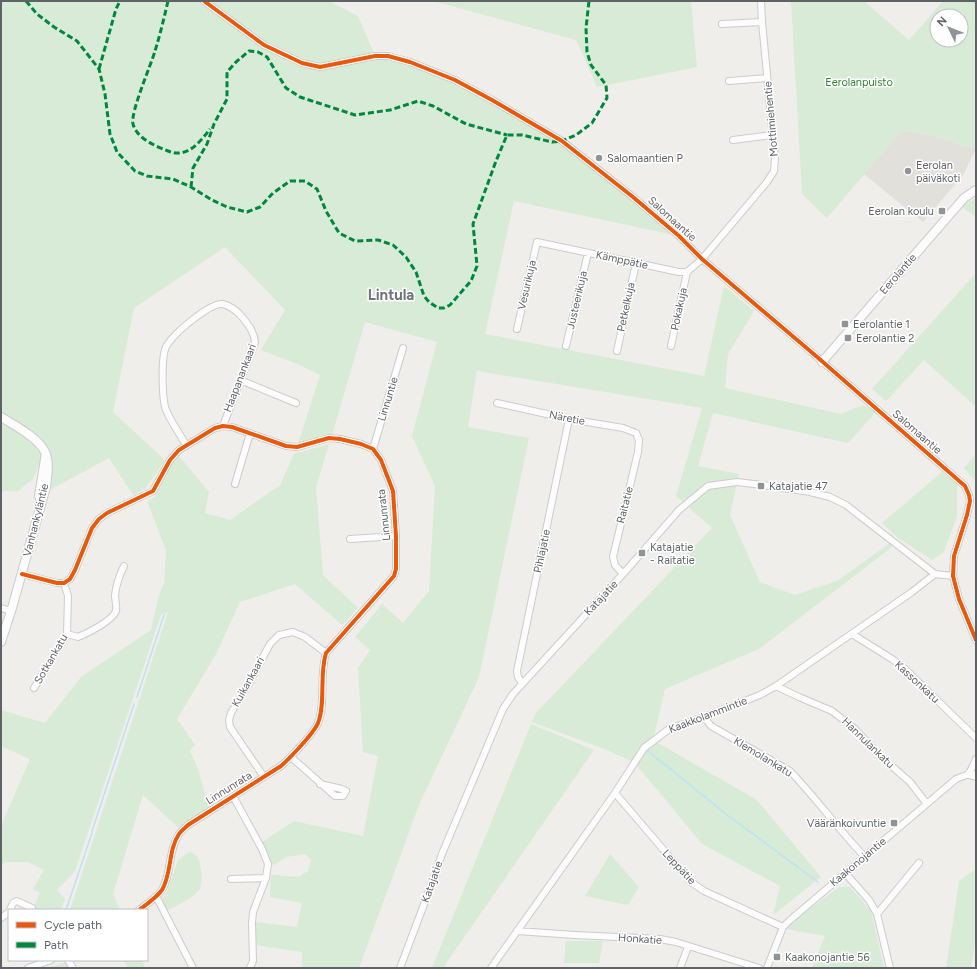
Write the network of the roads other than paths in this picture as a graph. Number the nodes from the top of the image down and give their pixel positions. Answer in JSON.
{"nodes":[{"id":1,"x":204,"y":1,"type":"edge"},
{"id":2,"x":761,"y":1,"type":"edge"},
{"id":3,"x":762,"y":22,"type":"junction"},
{"id":4,"x":722,"y":24,"type":"dead end"},
{"id":5,"x":767,"y":78,"type":"junction"},
{"id":6,"x":729,"y":81,"type":"dead end"},
{"id":7,"x":772,"y":135,"type":"junction"},
{"id":8,"x":733,"y":140,"type":"dead end"},
{"id":9,"x":976,"y":190,"type":"edge"},
{"id":10,"x":538,"y":242,"type":"joint"},
{"id":11,"x":588,"y":253,"type":"junction"},
{"id":12,"x":702,"y":259,"type":"junction"},
{"id":13,"x":636,"y":263,"type":"junction"},
{"id":14,"x":687,"y":272,"type":"junction"},
{"id":15,"x":517,"y":328,"type":"dead end"},
{"id":16,"x":566,"y":346,"type":"dead end"},
{"id":17,"x":670,"y":346,"type":"dead end"},
{"id":18,"x":403,"y":348,"type":"dead end"},
{"id":19,"x":617,"y":351,"type":"dead end"},
{"id":20,"x":822,"y":362,"type":"junction"},
{"id":21,"x":240,"y":380,"type":"junction"},
{"id":22,"x":296,"y":403,"type":"dead end"},
{"id":23,"x":497,"y":403,"type":"dead end"},
{"id":24,"x":1,"y":417,"type":"edge"},
{"id":25,"x":570,"y":419,"type":"junction"},
{"id":26,"x":223,"y":426,"type":"junction"},
{"id":27,"x":250,"y":433,"type":"junction"},
{"id":28,"x":636,"y":433,"type":"joint"},
{"id":29,"x":186,"y":445,"type":"junction"},
{"id":30,"x":373,"y":450,"type":"junction"},
{"id":31,"x":46,"y":452,"type":"junction"},
{"id":32,"x":235,"y":484,"type":"dead end"},
{"id":33,"x":42,"y":500,"type":"junction"},
{"id":34,"x":396,"y":536,"type":"junction"},
{"id":35,"x":350,"y":539,"type":"dead end"},
{"id":36,"x":124,"y":566,"type":"dead end"},
{"id":37,"x":22,"y":574,"type":"junction"},
{"id":38,"x":623,"y":574,"type":"junction"},
{"id":39,"x":934,"y":574,"type":"junction"},
{"id":40,"x":953,"y":576,"type":"junction"},
{"id":41,"x":64,"y":583,"type":"junction"},
{"id":42,"x":1,"y":608,"type":"edge"},
{"id":43,"x":11,"y":610,"type":"junction"},
{"id":44,"x":67,"y":634,"type":"junction"},
{"id":45,"x":852,"y":634,"type":"junction"},
{"id":46,"x":976,"y":640,"type":"edge"},
{"id":47,"x":1,"y":642,"type":"edge"},
{"id":48,"x":326,"y":653,"type":"junction"},
{"id":49,"x":522,"y":683,"type":"junction"},
{"id":50,"x":776,"y":686,"type":"junction"},
{"id":51,"x":34,"y":688,"type":"dead end"},
{"id":52,"x":704,"y":717,"type":"junction"},
{"id":53,"x":976,"y":738,"type":"edge"},
{"id":54,"x":291,"y":757,"type":"junction"},
{"id":55,"x":976,"y":759,"type":"edge"},
{"id":56,"x":973,"y":775,"type":"edge"},
{"id":57,"x":264,"y":777,"type":"junction"},
{"id":58,"x":320,"y":784,"type":"dead end"},
{"id":59,"x":614,"y":793,"type":"junction"},
{"id":60,"x":233,"y":796,"type":"junction"},
{"id":61,"x":927,"y":804,"type":"junction"},
{"id":62,"x":864,"y":856,"type":"junction"},
{"id":63,"x":919,"y":863,"type":"dead end"},
{"id":64,"x":845,"y":872,"type":"junction"},
{"id":65,"x":266,"y":878,"type":"junction"},
{"id":66,"x":232,"y":879,"type":"dead end"},
{"id":67,"x":155,"y":897,"type":"junction"},
{"id":68,"x":32,"y":908,"type":"dead end"},
{"id":69,"x":10,"y":909,"type":"edge"},
{"id":70,"x":139,"y":909,"type":"edge"},
{"id":71,"x":877,"y":914,"type":"junction"},
{"id":72,"x":783,"y":927,"type":"junction"},
{"id":73,"x":517,"y":931,"type":"junction"},
{"id":74,"x":688,"y":947,"type":"junction"},
{"id":75,"x":48,"y":961,"type":"edge"},
{"id":76,"x":28,"y":968,"type":"edge"},
{"id":77,"x":193,"y":968,"type":"edge"},
{"id":78,"x":250,"y":968,"type":"edge"},
{"id":79,"x":400,"y":968,"type":"edge"},
{"id":80,"x":491,"y":968,"type":"edge"},
{"id":81,"x":680,"y":968,"type":"edge"},
{"id":82,"x":759,"y":968,"type":"edge"},
{"id":83,"x":767,"y":968,"type":"edge"},
{"id":84,"x":890,"y":968,"type":"edge"}],
"edges":[{"from":1,"to":12,"type":"street","name":"Salomaantie"},
{"from":2,"to":3,"type":"street","name":"Mottimiehentie"},
{"from":3,"to":4,"type":"street"},
{"from":3,"to":5,"type":"street","name":"Mottimiehentie"},
{"from":5,"to":6,"type":"street"},
{"from":5,"to":7,"type":"street","name":"Mottimiehentie"},
{"from":7,"to":8,"type":"street"},
{"from":7,"to":12,"type":"street","name":"Mottimiehentie"},
{"from":9,"to":20,"type":"street","name":"Eerolantie"},
{"from":10,"to":11,"type":"street","name":"Kämppätie"},
{"from":10,"to":15,"type":"street","name":"Vesurikuja"},
{"from":11,"to":13,"type":"street","name":"Kämppätie"},
{"from":11,"to":16,"type":"street","name":"Justeerikuja"},
{"from":12,"to":14,"type":"street"},
{"from":12,"to":20,"type":"street","name":"Salomaantie"},
{"from":13,"to":14,"type":"street","name":"Kämppätie"},
{"from":13,"to":19,"type":"street","name":"Petkelkuja"},
{"from":14,"to":17,"type":"street","name":"Pokakuja"},
{"from":18,"to":30,"type":"street","name":"Linnuntie"},
{"from":20,"to":40,"type":"street","name":"Salomaantie"},
{"from":21,"to":22,"type":"street"},
{"from":21,"to":26,"type":"street","name":"Haapanankaari"},
{"from":21,"to":29,"type":"street","name":"Haapanankaari"},
{"from":23,"to":25,"type":"street","name":"Näretie"},
{"from":24,"to":31,"type":"street"},
{"from":25,"to":28,"type":"street","name":"Näretie"},
{"from":25,"to":49,"type":"street","name":"Pihlajatie"},
{"from":26,"to":27,"type":"street"},
{"from":26,"to":29,"type":"street"},
{"from":27,"to":30,"type":"street"},
{"from":27,"to":32,"type":"street"},
{"from":28,"to":38,"type":"street","name":"Raitatie"},
{"from":29,"to":41,"type":"street"},
{"from":30,"to":34,"type":"street","name":"Linnunrata"},
{"from":31,"to":33,"type":"street","name":"Vanhankyläntie"},
{"from":31,"to":33,"type":"street"},
{"from":33,"to":37,"type":"street","name":"Vanhankyläntie"},
{"from":34,"to":35,"type":"street"},
{"from":34,"to":48,"type":"street","name":"Linnunrata"},
{"from":36,"to":44,"type":"street"},
{"from":37,"to":41,"type":"street"},
{"from":37,"to":43,"type":"street","name":"Vanhankyläntie"},
{"from":38,"to":39,"type":"street","name":"Katajatie"},
{"from":38,"to":49,"type":"street","name":"Katajatie"},
{"from":39,"to":40,"type":"street"},
{"from":39,"to":45,"type":"street","name":"Kaakkolammintie"},
{"from":40,"to":46,"type":"street","name":"Salomaantie"},
{"from":41,"to":44,"type":"street","name":"Sotkankatu"},
{"from":42,"to":43,"type":"street"},
{"from":43,"to":47,"type":"street","name":"Vanhankyläntie"},
{"from":44,"to":51,"type":"street","name":"Sotkankatu"},
{"from":45,"to":50,"type":"street","name":"Kaakkolammintie"},
{"from":45,"to":53,"type":"street","name":"Kassonkatu"},
{"from":48,"to":54,"type":"street","name":"Linnunrata"},
{"from":48,"to":57,"type":"street","name":"Kuikankaari"},
{"from":49,"to":79,"type":"street","name":"Katajatie"},
{"from":50,"to":52,"type":"street","name":"Kaakkolammintie"},
{"from":50,"to":61,"type":"street","name":"Hannulankatu"},
{"from":52,"to":59,"type":"street","name":"Kaakkolammintie"},
{"from":52,"to":62,"type":"street","name":"Klemolankatu"},
{"from":54,"to":57,"type":"street","name":"Linnunrata"},
{"from":54,"to":58,"type":"street"},
{"from":55,"to":56,"type":"street"},
{"from":56,"to":61,"type":"street","name":"Kaakonojantie"},
{"from":57,"to":60,"type":"street","name":"Linnunrata"},
{"from":59,"to":72,"type":"street","name":"Leppätie"},
{"from":59,"to":73,"type":"street","name":"Kaakkolammintie"},
{"from":60,"to":65,"type":"street"},
{"from":60,"to":67,"type":"street","name":"Linnunrata"},
{"from":61,"to":62,"type":"street","name":"Kaakonojantie"},
{"from":62,"to":64,"type":"street","name":"Kaakonojantie"},
{"from":63,"to":71,"type":"street"},
{"from":64,"to":71,"type":"street"},
{"from":64,"to":72,"type":"street","name":"Kaakonojantie"},
{"from":65,"to":66,"type":"street"},
{"from":65,"to":78,"type":"street"},
{"from":67,"to":70,"type":"street","name":"Linnunrata"},
{"from":67,"to":77,"type":"street"},
{"from":68,"to":69,"type":"street"},
{"from":71,"to":84,"type":"street"},
{"from":72,"to":83,"type":"street","name":"Kaakonojantie"},
{"from":73,"to":74,"type":"street","name":"Honkatie"},
{"from":73,"to":80,"type":"street","name":"Kaakkolammintie"},
{"from":74,"to":81,"type":"street"},
{"from":74,"to":82,"type":"street","name":"Honkatie"},
{"from":75,"to":76,"type":"street"}]}
